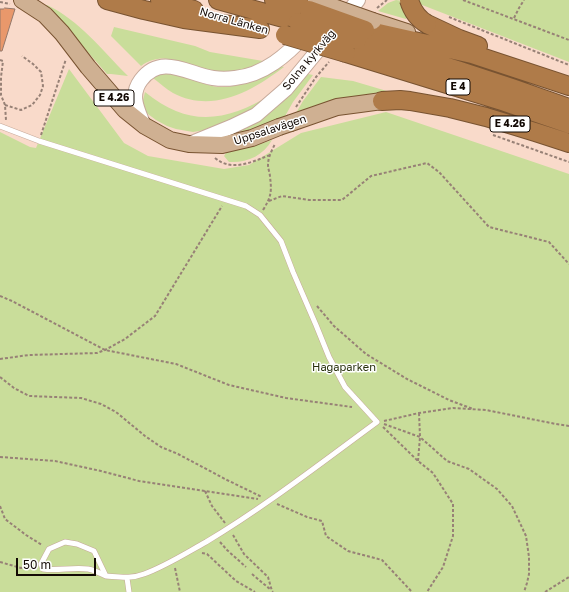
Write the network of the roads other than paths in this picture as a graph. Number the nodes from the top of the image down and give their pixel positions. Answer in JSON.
{"nodes":[{"id":1,"x":22,"y":0,"type":"edge"},
{"id":2,"x":107,"y":0,"type":"edge"},
{"id":3,"x":160,"y":0,"type":"edge"},
{"id":4,"x":218,"y":0,"type":"edge"},
{"id":5,"x":274,"y":0,"type":"edge"},
{"id":6,"x":339,"y":0,"type":"edge"},
{"id":7,"x":358,"y":0,"type":"edge"},
{"id":8,"x":409,"y":0,"type":"edge"},
{"id":9,"x":310,"y":7,"type":"edge"},
{"id":10,"x":260,"y":29,"type":"junction"},
{"id":11,"x":357,"y":36,"type":"junction"},
{"id":12,"x":569,"y":85,"type":"edge"},
{"id":13,"x":382,"y":101,"type":"joint"},
{"id":14,"x":569,"y":108,"type":"edge"},
{"id":15,"x":569,"y":124,"type":"edge"},
{"id":16,"x":0,"y":126,"type":"edge"},
{"id":17,"x":145,"y":126,"type":"junction"},
{"id":18,"x":569,"y":143,"type":"edge"},
{"id":19,"x":189,"y":144,"type":"junction"},
{"id":20,"x":106,"y":576,"type":"junction"},
{"id":21,"x":127,"y":578,"type":"junction"},
{"id":22,"x":129,"y":592,"type":"edge"}],
"edges":[{"from":1,"to":17,"type":"main road","name":"Uppsalavägen","number":"E 4.26"},
{"from":2,"to":10,"type":"highway"},
{"from":3,"to":10,"type":"highway","name":"Norra Länken","number":"E 4"},
{"from":4,"to":9,"type":"highway","name":"Norra Länken"},
{"from":5,"to":9,"type":"highway"},
{"from":6,"to":17,"type":"street","name":"Solna kyrkväg"},
{"from":7,"to":19,"type":"street","name":"Solna kyrkväg"},
{"from":8,"to":12,"type":"highway","bridge":true},
{"from":9,"to":11,"type":"highway","bridge":true},
{"from":10,"to":11,"type":"highway","name":"Norra Länken","number":"E 4","bridge":true},
{"from":11,"to":12,"type":"highway"},
{"from":11,"to":14,"type":"highway","number":"E 4"},
{"from":11,"to":15,"type":"highway","number":"E 4"},
{"from":13,"to":18,"type":"highway","name":"Uppsalavägen","number":"E 4.26"},
{"from":13,"to":19,"type":"main road","name":"Uppsalavägen","number":"E 4.26"},
{"from":16,"to":21,"type":"lane"},
{"from":17,"to":19,"type":"main road","name":"Uppsalavägen","number":"E 4.26"},
{"from":20,"to":20,"type":"lane"},
{"from":20,"to":21,"type":"lane"},
{"from":21,"to":22,"type":"lane"}]}
